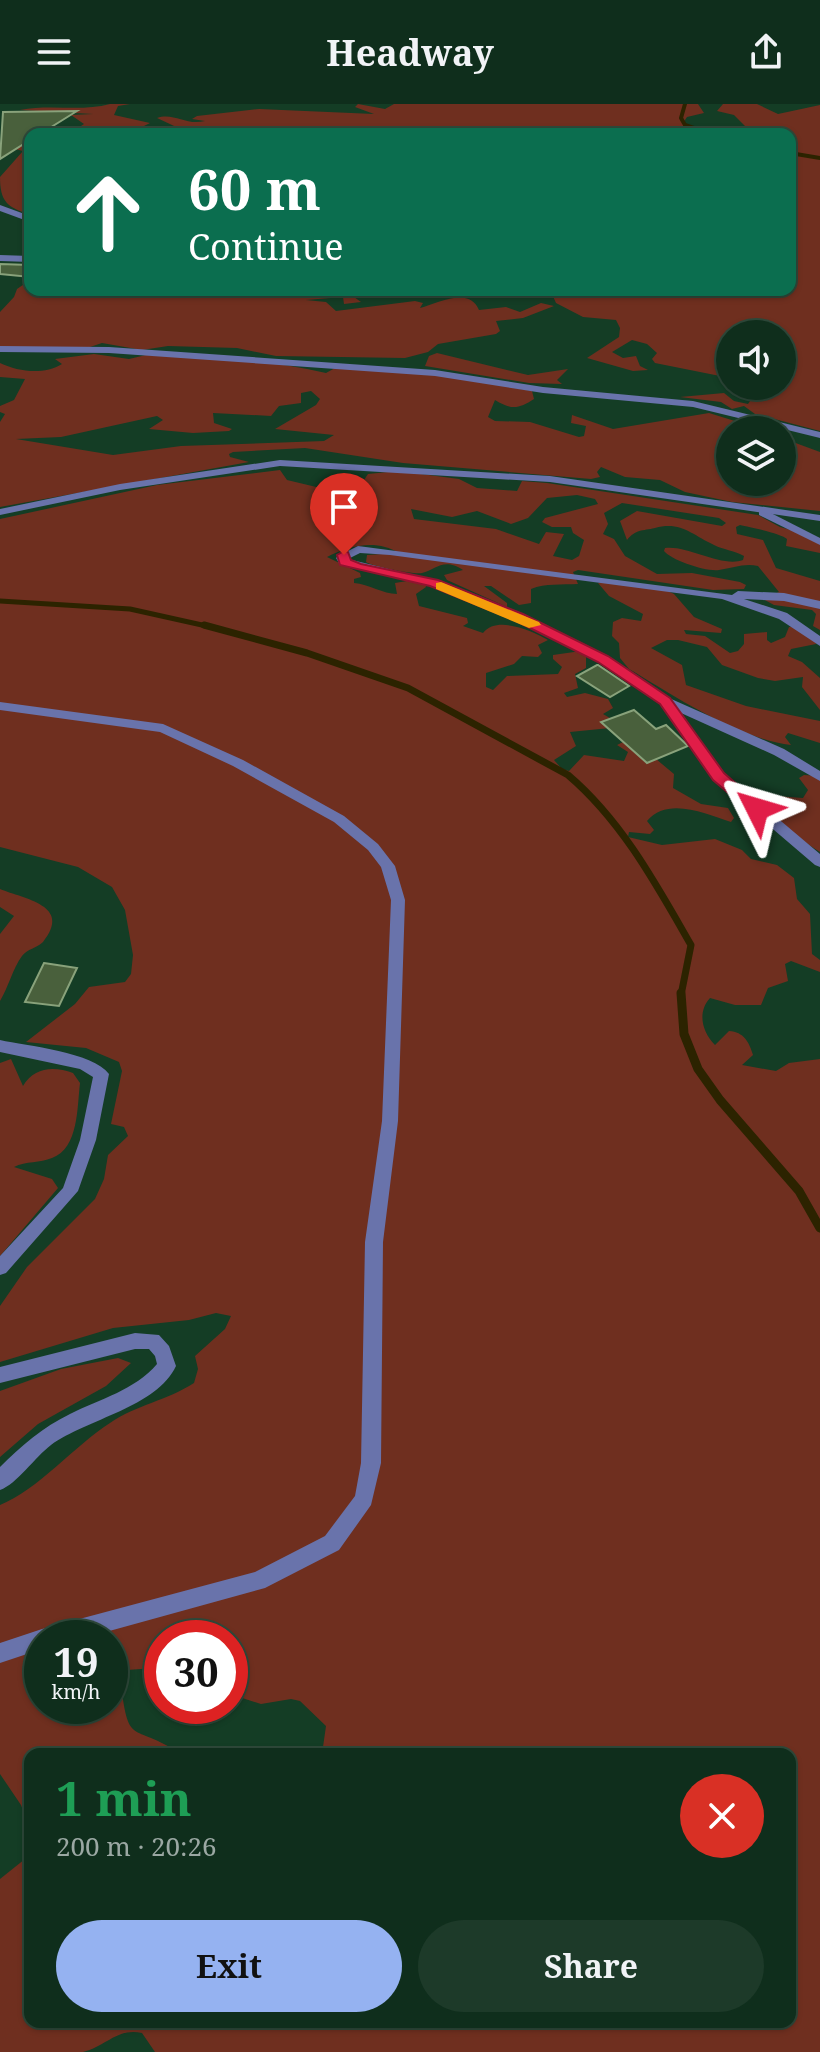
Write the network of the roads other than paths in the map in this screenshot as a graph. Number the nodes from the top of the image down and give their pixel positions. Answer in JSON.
{"nodes":[{"id":1,"x":0,"y":208,"type":"edge"},
{"id":2,"x":24,"y":217,"type":"edge"},
{"id":3,"x":0,"y":258,"type":"edge"},
{"id":4,"x":24,"y":259,"type":"edge"},
{"id":5,"x":0,"y":349,"type":"edge"},
{"id":6,"x":820,"y":435,"type":"edge"},
{"id":7,"x":0,"y":512,"type":"edge"},
{"id":8,"x":763,"y":513,"type":"junction"},
{"id":9,"x":820,"y":518,"type":"edge"},
{"id":10,"x":820,"y":542,"type":"edge"},
{"id":11,"x":724,"y":596,"type":"junction"},
{"id":12,"x":820,"y":605,"type":"edge"},
{"id":13,"x":820,"y":642,"type":"edge"},
{"id":14,"x":665,"y":701,"type":"junction"},
{"id":15,"x":0,"y":706,"type":"edge"},
{"id":16,"x":820,"y":777,"type":"edge"},
{"id":17,"x":820,"y":862,"type":"edge"},
{"id":18,"x":0,"y":1046,"type":"edge"},
{"id":19,"x":0,"y":1268,"type":"edge"},
{"id":20,"x":0,"y":1375,"type":"edge"},
{"id":21,"x":0,"y":1481,"type":"edge"},
{"id":22,"x":114,"y":1620,"type":"edge"},
{"id":23,"x":24,"y":1645,"type":"edge"},
{"id":24,"x":0,"y":1653,"type":"edge"}],
"edges":[{"from":1,"to":2,"type":"street"},
{"from":3,"to":4,"type":"street"},
{"from":5,"to":6,"type":"street"},
{"from":7,"to":8,"type":"street"},
{"from":8,"to":9,"type":"street"},
{"from":8,"to":10,"type":"street"},
{"from":11,"to":12,"type":"street"},
{"from":11,"to":13,"type":"street"},
{"from":11,"to":14,"type":"street"},
{"from":14,"to":16,"type":"street"},
{"from":14,"to":17,"type":"street"},
{"from":15,"to":22,"type":"street"},
{"from":18,"to":19,"type":"street"},
{"from":20,"to":21,"type":"street"},
{"from":23,"to":24,"type":"street"}]}
